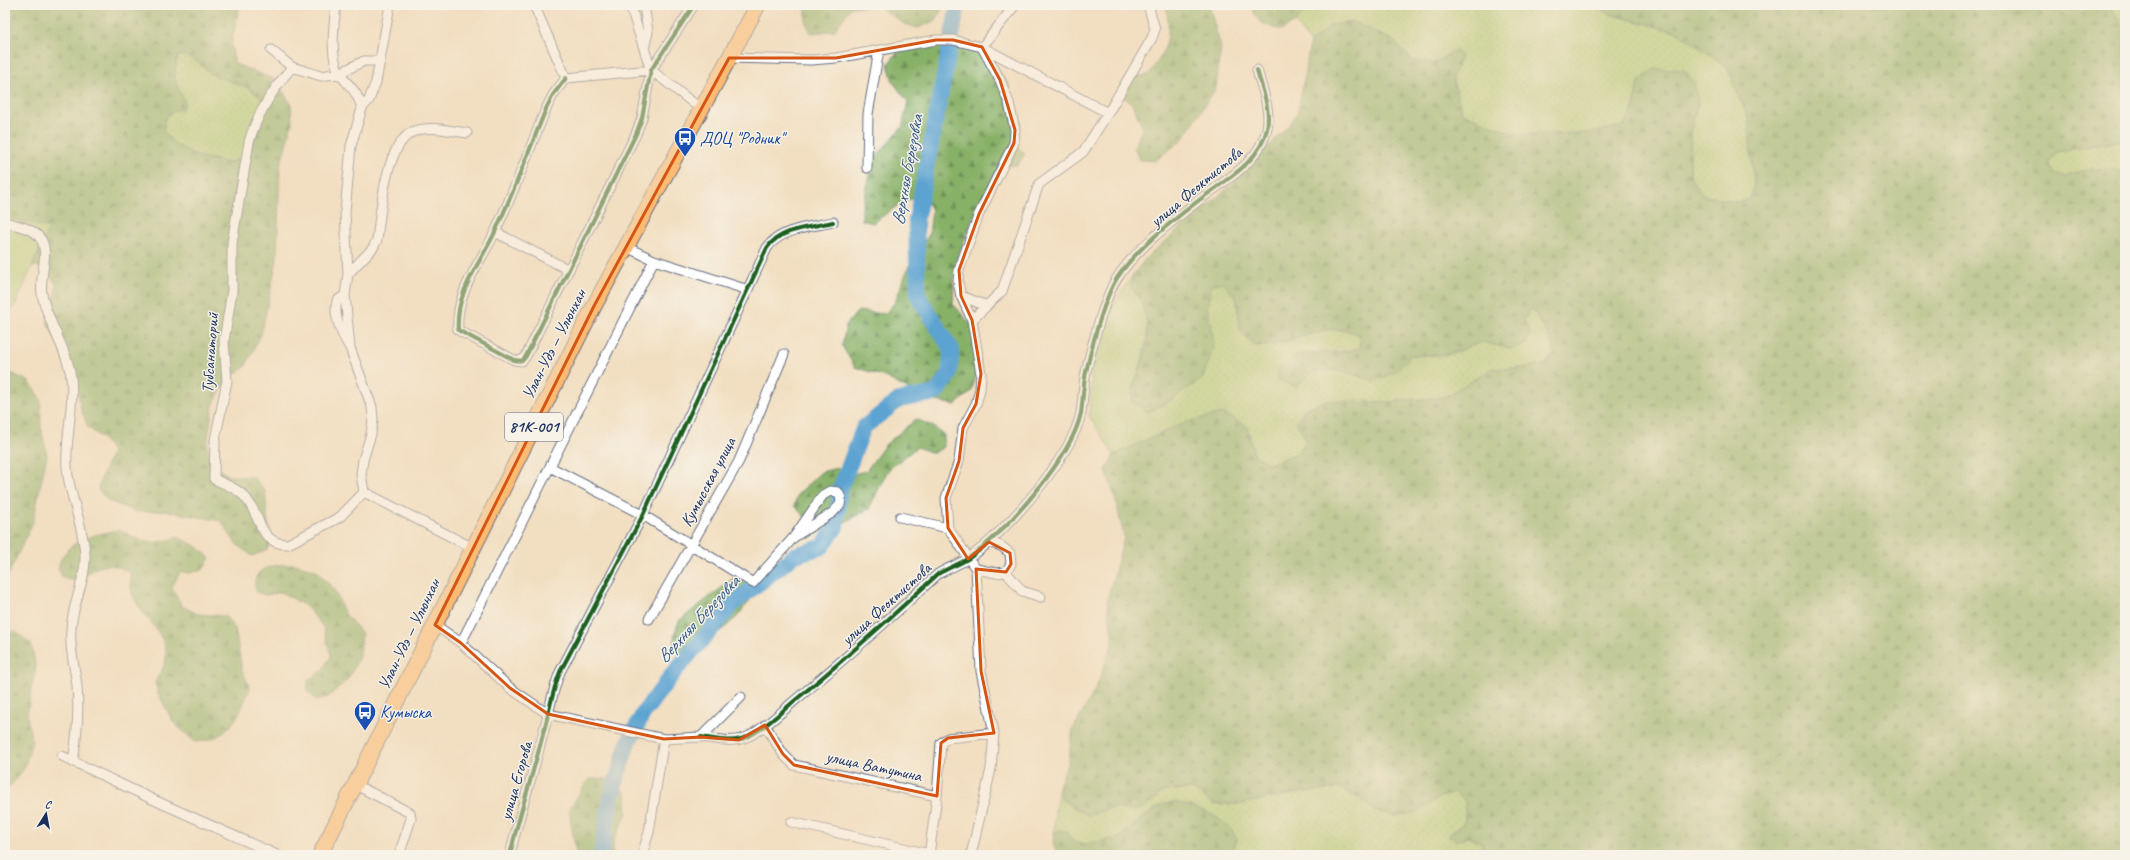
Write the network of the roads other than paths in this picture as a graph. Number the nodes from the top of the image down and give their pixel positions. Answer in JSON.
{"nodes":[{"id":1,"x":336,"y":5,"type":"edge"},
{"id":2,"x":390,"y":5,"type":"edge"},
{"id":3,"x":630,"y":5,"type":"edge"},
{"id":4,"x":644,"y":5,"type":"edge"},
{"id":5,"x":694,"y":5,"type":"edge"},
{"id":6,"x":1015,"y":5,"type":"edge"},
{"id":7,"x":1148,"y":5,"type":"edge"},
{"id":8,"x":536,"y":6,"type":"edge"},
{"id":9,"x":755,"y":6,"type":"edge"},
{"id":10,"x":982,"y":47,"type":"junction"},
{"id":11,"x":271,"y":50,"type":"dead end"},
{"id":12,"x":644,"y":50,"type":"junction"},
{"id":13,"x":879,"y":50,"type":"junction"},
{"id":14,"x":729,"y":58,"type":"junction"},
{"id":15,"x":380,"y":60,"type":"junction"},
{"id":16,"x":292,"y":67,"type":"junction"},
{"id":17,"x":651,"y":70,"type":"junction"},
{"id":18,"x":1257,"y":70,"type":"dead end"},
{"id":19,"x":340,"y":73,"type":"junction"},
{"id":20,"x":566,"y":78,"type":"junction"},
{"id":21,"x":362,"y":108,"type":"junction"},
{"id":22,"x":701,"y":109,"type":"junction"},
{"id":23,"x":1108,"y":113,"type":"junction"},
{"id":24,"x":467,"y":133,"type":"dead end"},
{"id":25,"x":867,"y":168,"type":"dead end"},
{"id":26,"x":5,"y":222,"type":"edge"},
{"id":27,"x":833,"y":222,"type":"dead end"},
{"id":28,"x":495,"y":232,"type":"junction"},
{"id":29,"x":626,"y":247,"type":"junction"},
{"id":30,"x":654,"y":260,"type":"junction"},
{"id":31,"x":568,"y":270,"type":"junction"},
{"id":32,"x":348,"y":274,"type":"junction"},
{"id":33,"x":748,"y":290,"type":"junction"},
{"id":34,"x":961,"y":296,"type":"junction"},
{"id":35,"x":987,"y":306,"type":"junction"},
{"id":36,"x":972,"y":320,"type":"junction"},
{"id":37,"x":784,"y":354,"type":"dead end"},
{"id":38,"x":550,"y":467,"type":"junction"},
{"id":39,"x":364,"y":492,"type":"junction"},
{"id":40,"x":644,"y":515,"type":"junction"},
{"id":41,"x":900,"y":517,"type":"dead end"},
{"id":42,"x":948,"y":528,"type":"junction"},
{"id":43,"x":794,"y":538,"type":"junction"},
{"id":44,"x":989,"y":542,"type":"junction"},
{"id":45,"x":692,"y":545,"type":"junction"},
{"id":46,"x":473,"y":548,"type":"junction"},
{"id":47,"x":968,"y":559,"type":"junction"},
{"id":48,"x":976,"y":569,"type":"junction"},
{"id":49,"x":1006,"y":572,"type":"junction"},
{"id":50,"x":1041,"y":597,"type":"dead end"},
{"id":51,"x":649,"y":620,"type":"dead end"},
{"id":52,"x":435,"y":625,"type":"junction"},
{"id":53,"x":461,"y":643,"type":"junction"},
{"id":54,"x":741,"y":697,"type":"dead end"},
{"id":55,"x":548,"y":714,"type":"junction"},
{"id":56,"x":765,"y":725,"type":"junction"},
{"id":57,"x":994,"y":733,"type":"junction"},
{"id":58,"x":701,"y":737,"type":"junction"},
{"id":59,"x":664,"y":739,"type":"junction"},
{"id":60,"x":62,"y":756,"type":"dead end"},
{"id":61,"x":73,"y":762,"type":"junction"},
{"id":62,"x":356,"y":784,"type":"junction"},
{"id":63,"x":937,"y":796,"type":"junction"},
{"id":64,"x":791,"y":822,"type":"dead end"},
{"id":65,"x":277,"y":855,"type":"edge"},
{"id":66,"x":320,"y":855,"type":"edge"},
{"id":67,"x":400,"y":855,"type":"edge"},
{"id":68,"x":510,"y":855,"type":"edge"},
{"id":69,"x":642,"y":855,"type":"edge"},
{"id":70,"x":929,"y":855,"type":"edge"},
{"id":71,"x":971,"y":855,"type":"edge"}],
"edges":[{"from":1,"to":19,"type":"street"},
{"from":2,"to":15,"type":"street"},
{"from":3,"to":12,"type":"street"},
{"from":4,"to":12,"type":"street"},
{"from":5,"to":17,"type":"street"},
{"from":6,"to":10,"type":"street"},
{"from":7,"to":23,"type":"street"},
{"from":8,"to":20,"type":"street"},
{"from":9,"to":14,"type":"main road","name":"Улан-Удэ — Улюнхан","number":"81К-001"},
{"from":10,"to":13,"type":"street"},
{"from":10,"to":23,"type":"street"},
{"from":10,"to":34,"type":"street"},
{"from":11,"to":16,"type":"street"},
{"from":12,"to":17,"type":"street"},
{"from":13,"to":14,"type":"street"},
{"from":13,"to":25,"type":"street"},
{"from":14,"to":22,"type":"main road","name":"Улан-Удэ — Улюнхан","number":"81К-001"},
{"from":15,"to":19,"type":"street"},
{"from":15,"to":21,"type":"street"},
{"from":16,"to":19,"type":"street"},
{"from":16,"to":39,"type":"street","name":"Тубсанаторий"},
{"from":17,"to":20,"type":"street"},
{"from":17,"to":22,"type":"street"},
{"from":17,"to":31,"type":"street"},
{"from":18,"to":44,"type":"street","name":"улица Феоктистова"},
{"from":19,"to":21,"type":"street"},
{"from":20,"to":28,"type":"street"},
{"from":21,"to":32,"type":"street"},
{"from":22,"to":29,"type":"main road","name":"Улан-Удэ — Улюнхан","number":"81К-001"},
{"from":23,"to":35,"type":"street"},
{"from":24,"to":32,"type":"street"},
{"from":26,"to":61,"type":"street"},
{"from":27,"to":33,"type":"street","name":"улица Егорова"},
{"from":28,"to":31,"type":"street"},
{"from":28,"to":31,"type":"street"},
{"from":29,"to":30,"type":"street"},
{"from":29,"to":46,"type":"main road","name":"Улан-Удэ — Улюнхан","number":"81К-001"},
{"from":30,"to":33,"type":"street"},
{"from":30,"to":38,"type":"street"},
{"from":32,"to":39,"type":"street"},
{"from":33,"to":40,"type":"street","name":"улица Егорова"},
{"from":34,"to":35,"type":"street"},
{"from":34,"to":36,"type":"street"},
{"from":35,"to":36,"type":"street"},
{"from":36,"to":42,"type":"street"},
{"from":37,"to":45,"type":"street","name":"Кумысская улица"},
{"from":38,"to":40,"type":"street"},
{"from":38,"to":53,"type":"street"},
{"from":39,"to":46,"type":"street"},
{"from":40,"to":45,"type":"street"},
{"from":40,"to":55,"type":"street","name":"улица Егорова"},
{"from":41,"to":42,"type":"street"},
{"from":42,"to":47,"type":"street"},
{"from":43,"to":43,"type":"street"},
{"from":43,"to":45,"type":"street"},
{"from":44,"to":47,"type":"street","name":"улица Феоктистова"},
{"from":44,"to":49,"type":"street"},
{"from":45,"to":51,"type":"street","name":"Кумысская улица"},
{"from":46,"to":52,"type":"main road","name":"Улан-Удэ — Улюнхан","number":"81К-001"},
{"from":47,"to":48,"type":"street"},
{"from":47,"to":56,"type":"street","name":"улица Феоктистова"},
{"from":48,"to":49,"type":"street"},
{"from":48,"to":57,"type":"street"},
{"from":49,"to":50,"type":"street"},
{"from":52,"to":53,"type":"street","name":"улица Феоктистова"},
{"from":52,"to":62,"type":"main road","name":"Улан-Удэ — Улюнхан","number":"81К-001"},
{"from":53,"to":55,"type":"street","name":"улица Феоктистова"},
{"from":54,"to":58,"type":"street"},
{"from":55,"to":59,"type":"street","name":"улица Феоктистова"},
{"from":55,"to":68,"type":"street","name":"улица Егорова"},
{"from":56,"to":58,"type":"street","name":"улица Феоктистова"},
{"from":56,"to":63,"type":"street","name":"улица Ватутина"},
{"from":57,"to":63,"type":"street"},
{"from":57,"to":71,"type":"street"},
{"from":58,"to":59,"type":"street","name":"улица Феоктистова"},
{"from":59,"to":69,"type":"street"},
{"from":60,"to":61,"type":"street"},
{"from":61,"to":65,"type":"street"},
{"from":62,"to":66,"type":"main road","name":"Улан-Удэ — Улюнхан","number":"81К-001"},
{"from":62,"to":67,"type":"street"},
{"from":63,"to":70,"type":"street","name":"улица Ватутина"},
{"from":64,"to":70,"type":"street"}]}
